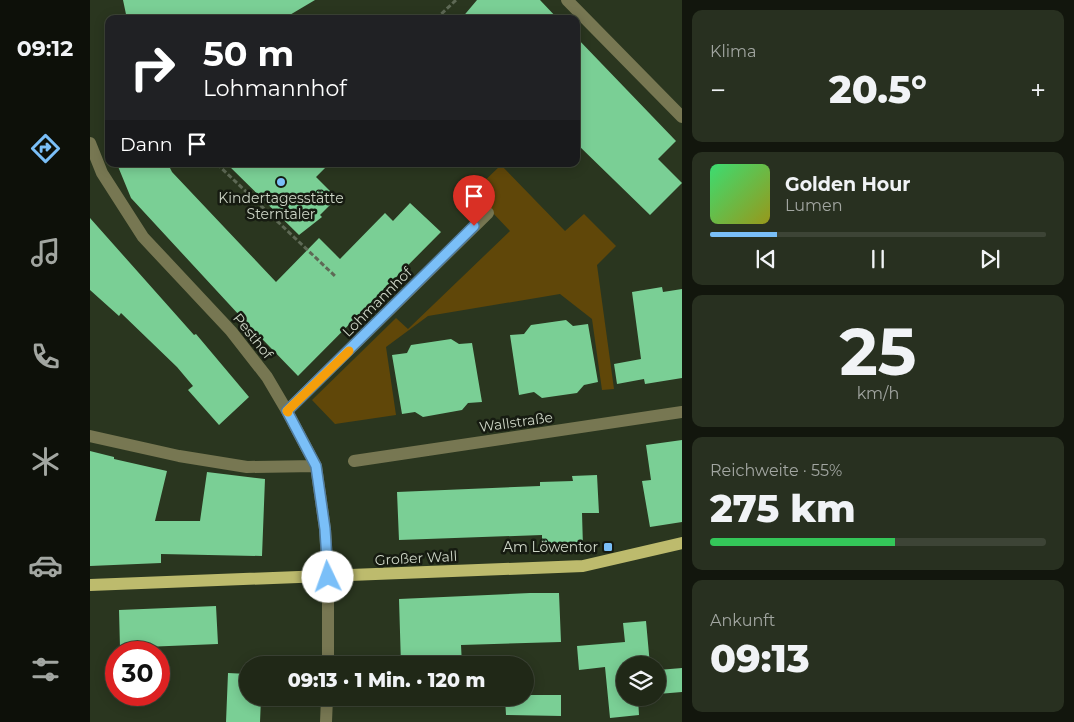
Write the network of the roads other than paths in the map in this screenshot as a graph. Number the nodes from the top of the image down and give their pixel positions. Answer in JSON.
{"nodes":[{"id":1,"x":567,"y":0,"type":"edge"},
{"id":2,"x":682,"y":117,"type":"edge"},
{"id":3,"x":90,"y":143,"type":"edge"},
{"id":4,"x":488,"y":213,"type":"dead end"},
{"id":5,"x":287,"y":411,"type":"junction"},
{"id":6,"x":682,"y":412,"type":"edge"},
{"id":7,"x":90,"y":436,"type":"edge"},
{"id":8,"x":354,"y":461,"type":"dead end"},
{"id":9,"x":316,"y":466,"type":"junction"},
{"id":10,"x":682,"y":543,"type":"edge"},
{"id":11,"x":328,"y":577,"type":"junction"},
{"id":12,"x":90,"y":585,"type":"edge"},
{"id":13,"x":328,"y":656,"type":"edge"},
{"id":14,"x":327,"y":706,"type":"edge"},
{"id":15,"x":326,"y":722,"type":"edge"}],
"edges":[{"from":1,"to":2,"type":"street"},
{"from":3,"to":5,"type":"street","name":"Pesthof"},
{"from":4,"to":5,"type":"street","name":"Lohmannhof"},
{"from":5,"to":9,"type":"street","name":"Pesthof"},
{"from":6,"to":8,"type":"street","name":"Wallstraße"},
{"from":7,"to":9,"type":"street"},
{"from":9,"to":11,"type":"street","name":"Pesthof"},
{"from":10,"to":11,"type":"main road","name":"Großer Wall"},
{"from":11,"to":12,"type":"main road","name":"Großer Wall"},
{"from":11,"to":13,"type":"street","name":"Pesthof"},
{"from":14,"to":15,"type":"street"}]}
